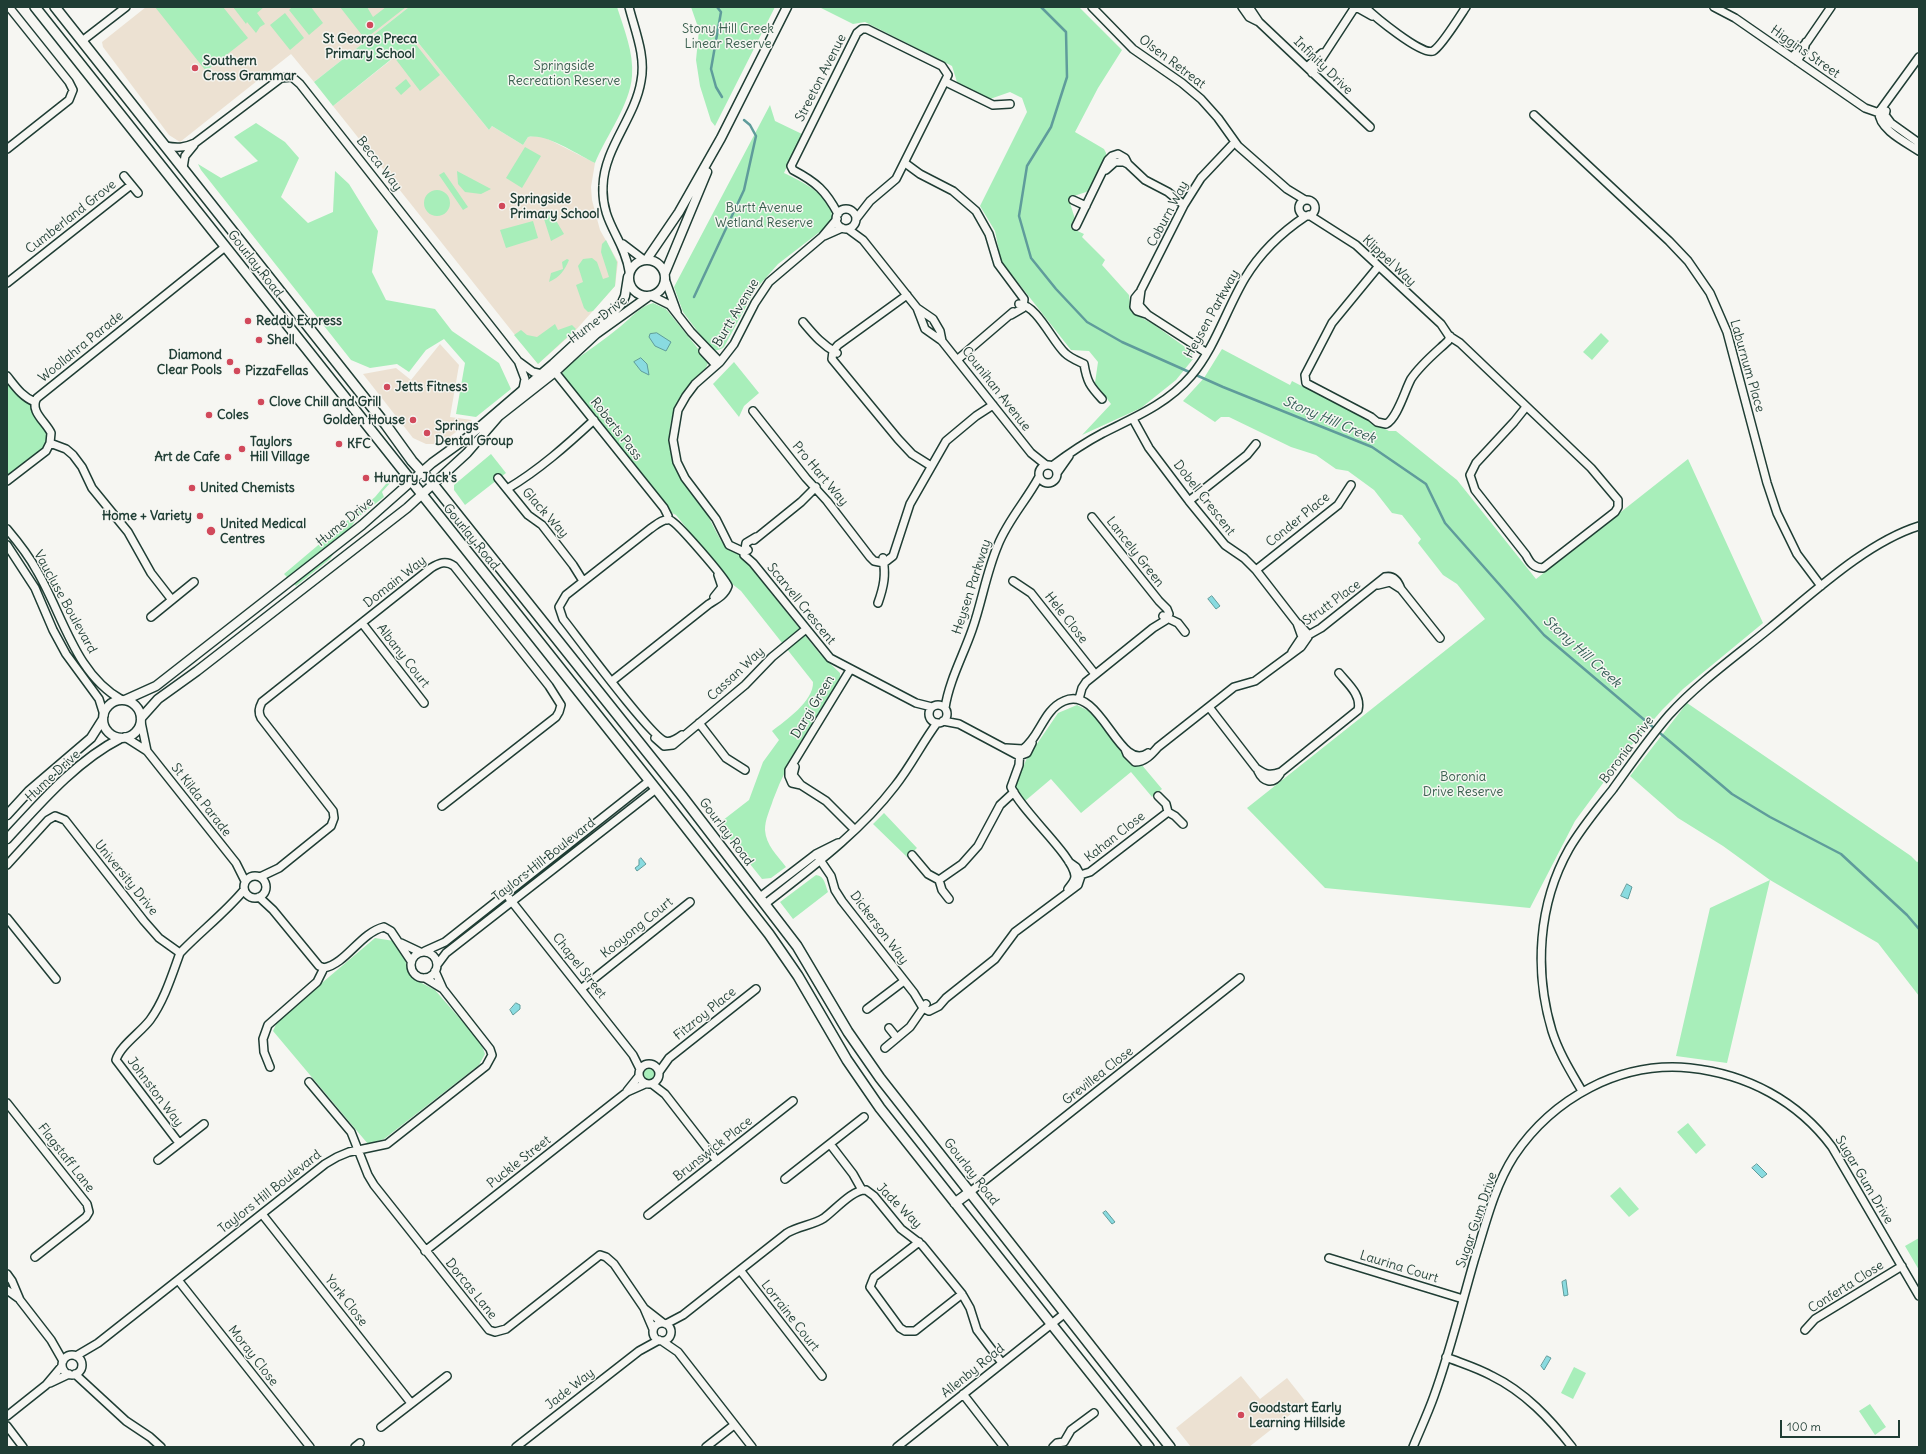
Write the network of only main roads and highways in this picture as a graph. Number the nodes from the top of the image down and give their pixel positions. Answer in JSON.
{"nodes":[{"id":1,"x":35,"y":7,"type":"edge"},
{"id":2,"x":55,"y":7,"type":"edge"},
{"id":3,"x":82,"y":41,"type":"junction"},
{"id":4,"x":70,"y":52,"type":"junction"},
{"id":5,"x":665,"y":775,"type":"junction"},
{"id":6,"x":649,"y":781,"type":"junction"},
{"id":7,"x":656,"y":789,"type":"junction"},
{"id":8,"x":762,"y":901,"type":"junction"},
{"id":9,"x":749,"y":910,"type":"junction"},
{"id":10,"x":970,"y":1192,"type":"junction"},
{"id":11,"x":956,"y":1203,"type":"junction"},
{"id":12,"x":1149,"y":1447,"type":"edge"},
{"id":13,"x":1170,"y":1447,"type":"edge"}],
"edges":[{"from":1,"to":4,"type":"main road","name":"Gourlay Road"},
{"from":2,"to":3,"type":"main road","name":"Gourlay Road"},
{"from":3,"to":4,"type":"main road"},
{"from":3,"to":5,"type":"main road","name":"Gourlay Road"},
{"from":4,"to":6,"type":"main road","name":"Gourlay Road"},
{"from":5,"to":6,"type":"main road"},
{"from":5,"to":7,"type":"main road","name":"Taylors Hill Boulevard"},
{"from":5,"to":8,"type":"main road","name":"Gourlay Road"},
{"from":6,"to":7,"type":"main road","name":"Gourlay Road"},
{"from":7,"to":9,"type":"main road","name":"Gourlay Road"},
{"from":8,"to":9,"type":"main road"},
{"from":8,"to":10,"type":"main road","name":"Gourlay Road"},
{"from":9,"to":11,"type":"main road","name":"Gourlay Road"},
{"from":10,"to":11,"type":"main road"},
{"from":10,"to":13,"type":"main road","name":"Gourlay Road"},
{"from":11,"to":12,"type":"main road","name":"Gourlay Road"}]}
